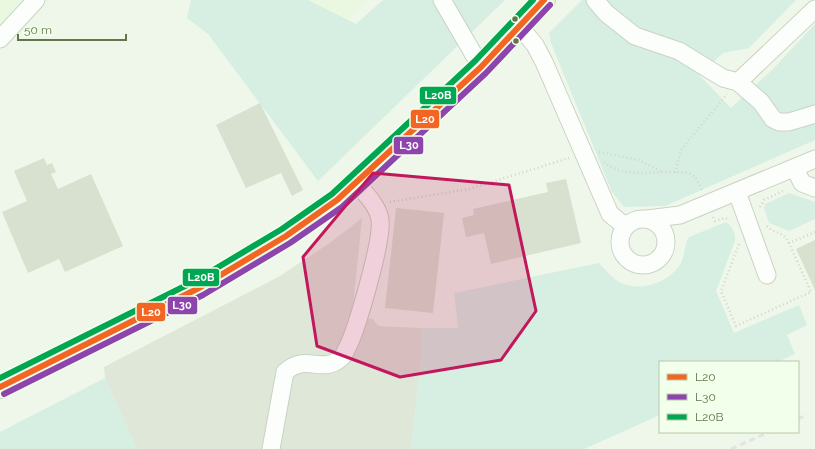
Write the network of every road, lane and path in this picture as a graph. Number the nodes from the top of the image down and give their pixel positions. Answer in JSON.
{"nodes":[{"id":1,"x":36,"y":0,"type":"edge"},
{"id":2,"x":442,"y":0,"type":"edge"},
{"id":3,"x":544,"y":0,"type":"edge"},
{"id":4,"x":595,"y":0,"type":"edge"},
{"id":5,"x":815,"y":9,"type":"edge"},
{"id":6,"x":520,"y":26,"type":"junction"},
{"id":7,"x":0,"y":39,"type":"edge"},
{"id":8,"x":481,"y":67,"type":"junction"},
{"id":9,"x":738,"y":82,"type":"junction"},
{"id":10,"x":815,"y":114,"type":"edge"},
{"id":11,"x":583,"y":154,"type":"junction"},
{"id":12,"x":815,"y":159,"type":"edge"},
{"id":13,"x":795,"y":168,"type":"junction"},
{"id":14,"x":664,"y":173,"type":"junction"},
{"id":15,"x":675,"y":173,"type":"junction"},
{"id":16,"x":356,"y":182,"type":"junction"},
{"id":17,"x":815,"y":188,"type":"edge"},
{"id":18,"x":787,"y":189,"type":"dead end"},
{"id":19,"x":737,"y":192,"type":"junction"},
{"id":20,"x":373,"y":204,"type":"junction"},
{"id":21,"x":708,"y":204,"type":"junction"},
{"id":22,"x":760,"y":209,"type":"dead end"},
{"id":23,"x":680,"y":215,"type":"junction"},
{"id":24,"x":647,"y":219,"type":"junction"},
{"id":25,"x":734,"y":225,"type":"dead end"},
{"id":26,"x":766,"y":225,"type":"dead end"},
{"id":27,"x":625,"y":226,"type":"junction"},
{"id":28,"x":815,"y":232,"type":"edge"},
{"id":29,"x":740,"y":239,"type":"dead end"},
{"id":30,"x":666,"y":242,"type":"junction"},
{"id":31,"x":789,"y":243,"type":"junction"},
{"id":32,"x":767,"y":275,"type":"dead end"},
{"id":33,"x":0,"y":387,"type":"edge"},
{"id":34,"x":271,"y":449,"type":"edge"}],
"edges":[{"from":1,"to":7,"type":"street"},
{"from":2,"to":8,"type":"street"},
{"from":3,"to":6,"type":"main road"},
{"from":4,"to":9,"type":"street"},
{"from":5,"to":9,"type":"street"},
{"from":6,"to":8,"type":"main road"},
{"from":6,"to":11,"type":"street"},
{"from":8,"to":16,"type":"main road"},
{"from":9,"to":10,"type":"street"},
{"from":9,"to":15,"type":"path"},
{"from":11,"to":20,"type":"path"},
{"from":11,"to":27,"type":"street"},
{"from":12,"to":13,"type":"street"},
{"from":13,"to":17,"type":"street"},
{"from":13,"to":19,"type":"street"},
{"from":14,"to":14,"type":"path"},
{"from":14,"to":15,"type":"path"},
{"from":15,"to":21,"type":"path"},
{"from":16,"to":20,"type":"street"},
{"from":16,"to":33,"type":"main road"},
{"from":18,"to":22,"type":"path"},
{"from":19,"to":21,"type":"street"},
{"from":19,"to":32,"type":"street"},
{"from":20,"to":34,"type":"street"},
{"from":21,"to":23,"type":"street"},
{"from":21,"to":25,"type":"path"},
{"from":23,"to":24,"type":"street"},
{"from":23,"to":30,"type":"street"},
{"from":24,"to":27,"type":"street"},
{"from":24,"to":30,"type":"street"},
{"from":26,"to":31,"type":"path"},
{"from":27,"to":30,"type":"street"},
{"from":28,"to":31,"type":"path"},
{"from":29,"to":31,"type":"path"}]}
